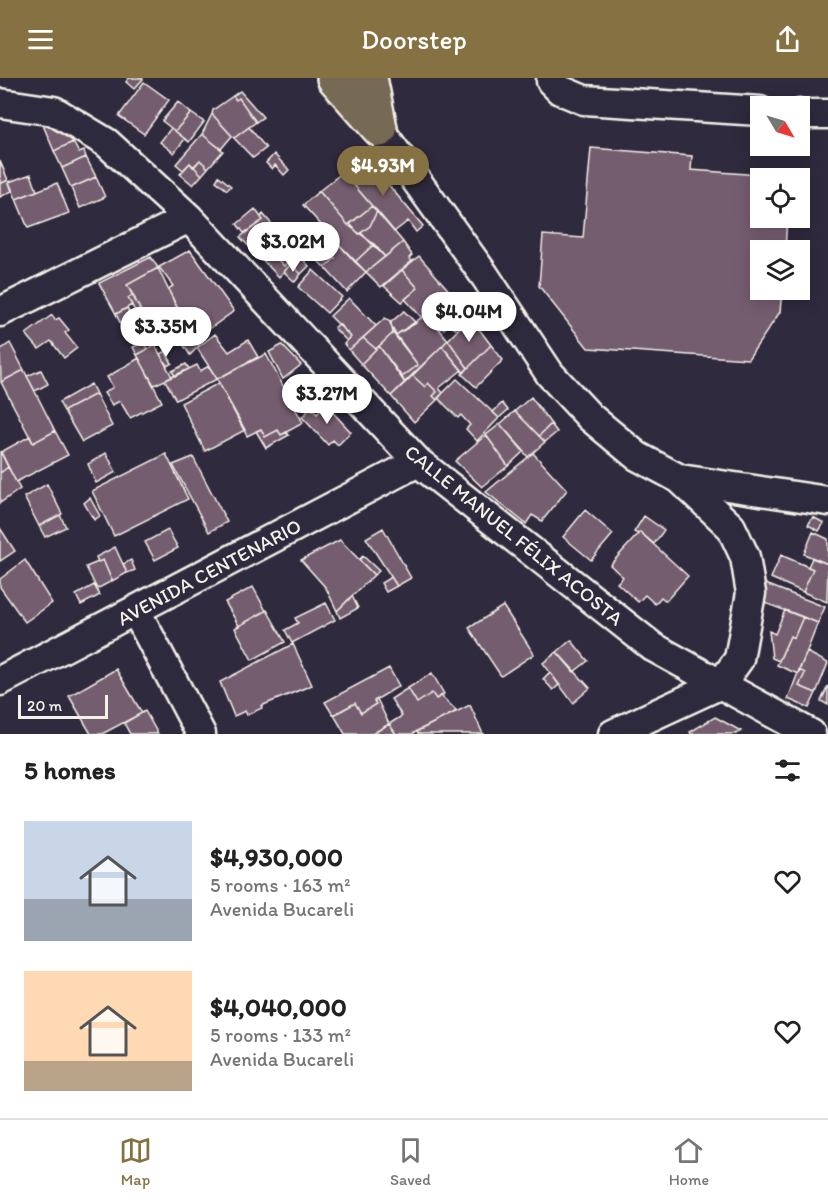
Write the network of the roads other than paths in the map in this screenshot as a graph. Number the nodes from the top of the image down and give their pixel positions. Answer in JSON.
{"nodes":[{"id":1,"x":333,"y":78,"type":"edge"},
{"id":2,"x":370,"y":78,"type":"edge"},
{"id":3,"x":550,"y":81,"type":"dead end"},
{"id":4,"x":584,"y":89,"type":"edge"},
{"id":5,"x":0,"y":103,"type":"edge"},
{"id":6,"x":750,"y":110,"type":"edge"},
{"id":7,"x":810,"y":114,"type":"edge"},
{"id":8,"x":828,"y":114,"type":"edge"},
{"id":9,"x":380,"y":130,"type":"junction"},
{"id":10,"x":189,"y":218,"type":"junction"},
{"id":11,"x":0,"y":312,"type":"edge"},
{"id":12,"x":418,"y":462,"type":"junction"},
{"id":13,"x":680,"y":479,"type":"junction"},
{"id":14,"x":828,"y":501,"type":"edge"},
{"id":15,"x":136,"y":611,"type":"junction"},
{"id":16,"x":0,"y":681,"type":"edge"},
{"id":17,"x":721,"y":684,"type":"junction"},
{"id":18,"x":201,"y":734,"type":"edge"},
{"id":19,"x":613,"y":734,"type":"edge"},
{"id":20,"x":811,"y":734,"type":"edge"}],
"edges":[{"from":1,"to":9,"type":"highway"},
{"from":2,"to":9,"type":"highway"},
{"from":3,"to":4,"type":"street"},
{"from":4,"to":6,"type":"street"},
{"from":5,"to":10,"type":"street","name":"CALLE MANUEL FÉLIX ACOSTA"},
{"from":7,"to":8,"type":"street"},
{"from":9,"to":13,"type":"street"},
{"from":10,"to":11,"type":"street"},
{"from":10,"to":12,"type":"street","name":"CALLE MANUEL FÉLIX ACOSTA"},
{"from":12,"to":15,"type":"street","name":"AVENIDA CENTENARIO"},
{"from":12,"to":17,"type":"street","name":"CALLE MANUEL FÉLIX ACOSTA"},
{"from":13,"to":14,"type":"street"},
{"from":13,"to":17,"type":"street"},
{"from":15,"to":16,"type":"street","name":"AVENIDA CENTENARIO"},
{"from":15,"to":18,"type":"street"},
{"from":17,"to":19,"type":"street"},
{"from":17,"to":20,"type":"street","name":"CALLE MANUEL FÉLIX ACOSTA"}]}
